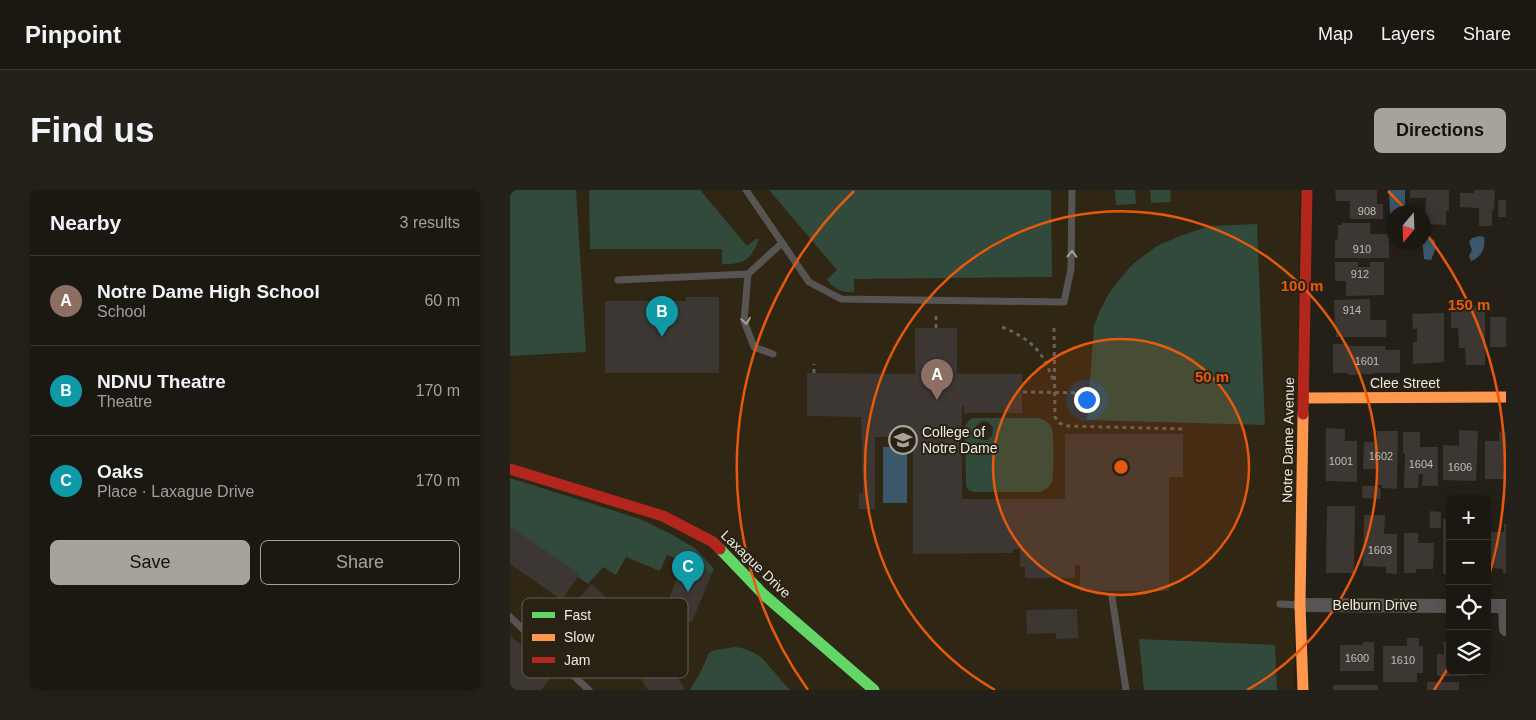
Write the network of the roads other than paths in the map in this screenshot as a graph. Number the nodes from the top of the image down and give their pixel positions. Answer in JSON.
{"nodes":[{"id":1,"x":746,"y":190,"type":"edge"},
{"id":2,"x":1072,"y":190,"type":"edge"},
{"id":3,"x":1307,"y":190,"type":"edge"},
{"id":4,"x":782,"y":243,"type":"junction"},
{"id":5,"x":748,"y":274,"type":"junction"},
{"id":6,"x":618,"y":280,"type":"dead end"},
{"id":7,"x":773,"y":354,"type":"dead end"},
{"id":8,"x":1506,"y":397,"type":"edge"},
{"id":9,"x":1304,"y":398,"type":"junction"},
{"id":10,"x":510,"y":469,"type":"edge"},
{"id":11,"x":1112,"y":597,"type":"dead end"},
{"id":12,"x":1280,"y":604,"type":"dead end"},
{"id":13,"x":1300,"y":605,"type":"junction"},
{"id":14,"x":1446,"y":606,"type":"edge"},
{"id":15,"x":1491,"y":606,"type":"edge"},
{"id":16,"x":1506,"y":606,"type":"edge"},
{"id":17,"x":510,"y":617,"type":"edge"},
{"id":18,"x":522,"y":628,"type":"edge"},
{"id":19,"x":1506,"y":629,"type":"edge"},
{"id":20,"x":576,"y":678,"type":"edge"},
{"id":21,"x":868,"y":687,"type":"edge"},
{"id":22,"x":589,"y":690,"type":"edge"},
{"id":23,"x":1126,"y":690,"type":"edge"},
{"id":24,"x":1302,"y":690,"type":"edge"}],
"edges":[{"from":1,"to":4,"type":"lane"},
{"from":4,"to":2,"type":"lane","one_way":true},
{"from":3,"to":9,"type":"street","name":"Notre Dame Avenue"},
{"from":4,"to":5,"type":"lane"},
{"from":5,"to":6,"type":"lane"},
{"from":5,"to":7,"type":"lane","one_way":true},
{"from":8,"to":9,"type":"street","name":"Clee Street"},
{"from":9,"to":13,"type":"street","name":"Notre Dame Avenue"},
{"from":10,"to":21,"type":"street","name":"Laxague Drive"},
{"from":11,"to":23,"type":"lane"},
{"from":12,"to":13,"type":"lane"},
{"from":13,"to":14,"type":"street","name":"Belburn Drive"},
{"from":13,"to":24,"type":"street","name":"Notre Dame Avenue"},
{"from":15,"to":16,"type":"street"},
{"from":16,"to":19,"type":"street"},
{"from":17,"to":18,"type":"lane"},
{"from":20,"to":22,"type":"lane"}]}
